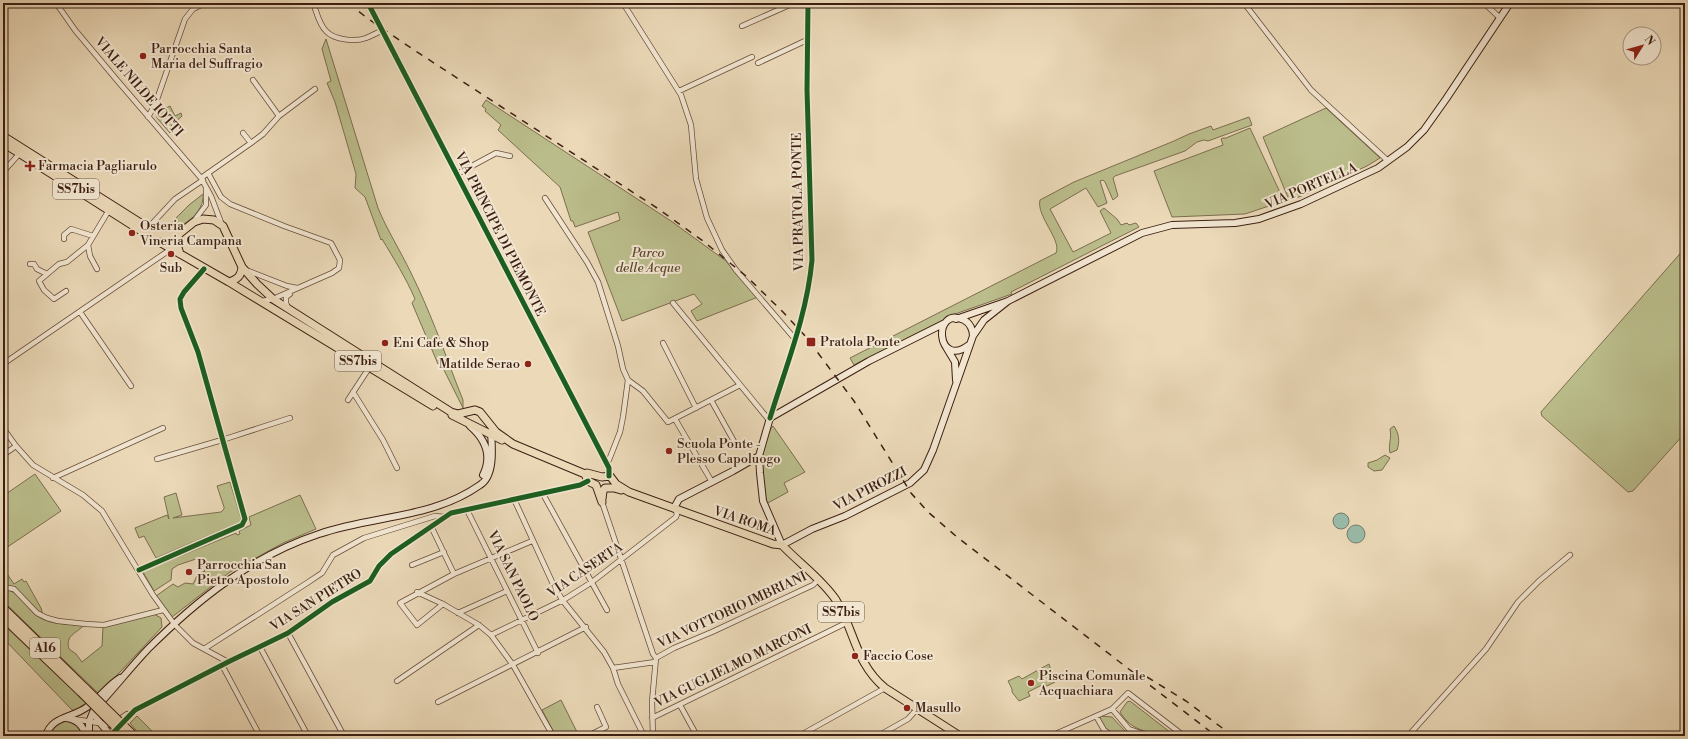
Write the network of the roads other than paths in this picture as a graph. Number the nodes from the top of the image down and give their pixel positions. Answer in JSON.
{"nodes":[{"id":1,"x":56,"y":3,"type":"edge"},
{"id":2,"x":205,"y":3,"type":"edge"},
{"id":3,"x":313,"y":3,"type":"edge"},
{"id":4,"x":368,"y":3,"type":"edge"},
{"id":5,"x":623,"y":3,"type":"edge"},
{"id":6,"x":794,"y":3,"type":"edge"},
{"id":7,"x":808,"y":3,"type":"edge"},
{"id":8,"x":1244,"y":3,"type":"edge"},
{"id":9,"x":1484,"y":3,"type":"edge"},
{"id":10,"x":1510,"y":3,"type":"edge"},
{"id":11,"x":1499,"y":17,"type":"junction"},
{"id":12,"x":742,"y":26,"type":"dead end"},
{"id":13,"x":383,"y":30,"type":"junction"},
{"id":14,"x":807,"y":40,"type":"junction"},
{"id":15,"x":752,"y":57,"type":"dead end"},
{"id":16,"x":758,"y":63,"type":"dead end"},
{"id":17,"x":253,"y":80,"type":"dead end"},
{"id":18,"x":314,"y":89,"type":"dead end"},
{"id":19,"x":679,"y":91,"type":"junction"},
{"id":20,"x":279,"y":116,"type":"junction"},
{"id":21,"x":148,"y":117,"type":"junction"},
{"id":22,"x":243,"y":133,"type":"dead end"},
{"id":23,"x":3,"y":136,"type":"edge"},
{"id":24,"x":3,"y":143,"type":"edge"},
{"id":25,"x":251,"y":143,"type":"junction"},
{"id":26,"x":20,"y":153,"type":"junction"},
{"id":27,"x":510,"y":156,"type":"dead end"},
{"id":28,"x":1388,"y":161,"type":"junction"},
{"id":29,"x":3,"y":172,"type":"edge"},
{"id":30,"x":208,"y":173,"type":"junction"},
{"id":31,"x":457,"y":174,"type":"junction"},
{"id":32,"x":203,"y":181,"type":"junction"},
{"id":33,"x":545,"y":198,"type":"dead end"},
{"id":34,"x":109,"y":210,"type":"junction"},
{"id":35,"x":194,"y":222,"type":"junction"},
{"id":36,"x":223,"y":226,"type":"junction"},
{"id":37,"x":148,"y":228,"type":"junction"},
{"id":38,"x":179,"y":234,"type":"junction"},
{"id":39,"x":93,"y":236,"type":"junction"},
{"id":40,"x":64,"y":239,"type":"dead end"},
{"id":41,"x":88,"y":245,"type":"junction"},
{"id":42,"x":171,"y":248,"type":"junction"},
{"id":43,"x":180,"y":254,"type":"junction"},
{"id":44,"x":30,"y":264,"type":"dead end"},
{"id":45,"x":242,"y":267,"type":"junction"},
{"id":46,"x":97,"y":269,"type":"dead end"},
{"id":47,"x":204,"y":269,"type":"junction"},
{"id":48,"x":47,"y":274,"type":"junction"},
{"id":49,"x":230,"y":282,"type":"junction"},
{"id":50,"x":297,"y":288,"type":"junction"},
{"id":51,"x":66,"y":291,"type":"dead end"},
{"id":52,"x":250,"y":295,"type":"junction"},
{"id":53,"x":273,"y":299,"type":"junction"},
{"id":54,"x":1008,"y":301,"type":"junction"},
{"id":55,"x":673,"y":303,"type":"dead end"},
{"id":56,"x":290,"y":311,"type":"junction"},
{"id":57,"x":80,"y":312,"type":"junction"},
{"id":58,"x":956,"y":319,"type":"junction"},
{"id":59,"x":946,"y":323,"type":"junction"},
{"id":60,"x":973,"y":336,"type":"junction"},
{"id":61,"x":795,"y":339,"type":"junction"},
{"id":62,"x":664,"y":343,"type":"dead end"},
{"id":63,"x":969,"y":345,"type":"junction"},
{"id":64,"x":945,"y":346,"type":"junction"},
{"id":65,"x":3,"y":364,"type":"edge"},
{"id":66,"x":369,"y":368,"type":"junction"},
{"id":67,"x":628,"y":380,"type":"junction"},
{"id":68,"x":956,"y":380,"type":"junction"},
{"id":69,"x":740,"y":385,"type":"junction"},
{"id":70,"x":131,"y":386,"type":"dead end"},
{"id":71,"x":353,"y":392,"type":"junction"},
{"id":72,"x":348,"y":400,"type":"dead end"},
{"id":73,"x":711,"y":400,"type":"junction"},
{"id":74,"x":696,"y":408,"type":"junction"},
{"id":75,"x":290,"y":418,"type":"dead end"},
{"id":76,"x":486,"y":418,"type":"junction"},
{"id":77,"x":675,"y":419,"type":"junction"},
{"id":78,"x":769,"y":419,"type":"junction"},
{"id":79,"x":468,"y":423,"type":"junction"},
{"id":80,"x":3,"y":428,"type":"edge"},
{"id":81,"x":163,"y":428,"type":"dead end"},
{"id":82,"x":491,"y":435,"type":"junction"},
{"id":83,"x":222,"y":440,"type":"junction"},
{"id":84,"x":501,"y":440,"type":"junction"},
{"id":85,"x":513,"y":444,"type":"junction"},
{"id":86,"x":736,"y":445,"type":"dead end"},
{"id":87,"x":16,"y":446,"type":"junction"},
{"id":88,"x":490,"y":450,"type":"junction"},
{"id":89,"x":3,"y":455,"type":"edge"},
{"id":90,"x":759,"y":456,"type":"junction"},
{"id":91,"x":156,"y":459,"type":"dead end"},
{"id":92,"x":606,"y":463,"type":"junction"},
{"id":93,"x":396,"y":468,"type":"dead end"},
{"id":94,"x":609,"y":476,"type":"junction"},
{"id":95,"x":586,"y":477,"type":"junction"},
{"id":96,"x":53,"y":478,"type":"junction"},
{"id":97,"x":712,"y":482,"type":"junction"},
{"id":98,"x":476,"y":487,"type":"junction"},
{"id":99,"x":629,"y":492,"type":"junction"},
{"id":100,"x":544,"y":494,"type":"junction"},
{"id":101,"x":514,"y":499,"type":"junction"},
{"id":102,"x":602,"y":502,"type":"junction"},
{"id":103,"x":674,"y":508,"type":"junction"},
{"id":104,"x":467,"y":510,"type":"junction"},
{"id":105,"x":445,"y":517,"type":"junction"},
{"id":106,"x":431,"y":526,"type":"junction"},
{"id":107,"x":532,"y":540,"type":"junction"},
{"id":108,"x":782,"y":546,"type":"junction"},
{"id":109,"x":444,"y":552,"type":"junction"},
{"id":110,"x":1570,"y":554,"type":"dead end"},
{"id":111,"x":492,"y":558,"type":"junction"},
{"id":112,"x":622,"y":559,"type":"junction"},
{"id":113,"x":412,"y":565,"type":"dead end"},
{"id":114,"x":139,"y":570,"type":"junction"},
{"id":115,"x":454,"y":574,"type":"junction"},
{"id":116,"x":818,"y":580,"type":"junction"},
{"id":117,"x":592,"y":582,"type":"junction"},
{"id":118,"x":3,"y":586,"type":"edge"},
{"id":119,"x":507,"y":591,"type":"junction"},
{"id":120,"x":417,"y":592,"type":"junction"},
{"id":121,"x":563,"y":601,"type":"junction"},
{"id":122,"x":443,"y":604,"type":"junction"},
{"id":123,"x":3,"y":608,"type":"edge"},
{"id":124,"x":163,"y":610,"type":"junction"},
{"id":125,"x":607,"y":610,"type":"dead end"},
{"id":126,"x":458,"y":613,"type":"junction"},
{"id":127,"x":3,"y":617,"type":"edge"},
{"id":128,"x":522,"y":620,"type":"junction"},
{"id":129,"x":846,"y":623,"type":"junction"},
{"id":130,"x":174,"y":625,"type":"junction"},
{"id":131,"x":479,"y":626,"type":"junction"},
{"id":132,"x":586,"y":627,"type":"junction"},
{"id":133,"x":288,"y":634,"type":"junction"},
{"id":134,"x":491,"y":635,"type":"junction"},
{"id":135,"x":260,"y":647,"type":"junction"},
{"id":136,"x":204,"y":649,"type":"junction"},
{"id":137,"x":538,"y":653,"type":"junction"},
{"id":138,"x":656,"y":660,"type":"junction"},
{"id":139,"x":228,"y":662,"type":"junction"},
{"id":140,"x":222,"y":665,"type":"junction"},
{"id":141,"x":513,"y":665,"type":"junction"},
{"id":142,"x":613,"y":668,"type":"junction"},
{"id":143,"x":122,"y":677,"type":"junction"},
{"id":144,"x":397,"y":681,"type":"dead end"},
{"id":145,"x":885,"y":688,"type":"junction"},
{"id":146,"x":84,"y":691,"type":"junction"},
{"id":147,"x":438,"y":702,"type":"dead end"},
{"id":148,"x":680,"y":705,"type":"junction"},
{"id":149,"x":597,"y":707,"type":"dead end"},
{"id":150,"x":917,"y":709,"type":"junction"},
{"id":151,"x":1112,"y":709,"type":"junction"},
{"id":152,"x":94,"y":710,"type":"junction"},
{"id":153,"x":132,"y":712,"type":"junction"},
{"id":154,"x":1094,"y":716,"type":"junction"},
{"id":155,"x":65,"y":717,"type":"junction"},
{"id":156,"x":652,"y":718,"type":"junction"},
{"id":157,"x":74,"y":719,"type":"junction"},
{"id":158,"x":89,"y":722,"type":"junction"},
{"id":159,"x":100,"y":723,"type":"junction"},
{"id":160,"x":46,"y":736,"type":"edge"},
{"id":161,"x":87,"y":736,"type":"edge"},
{"id":162,"x":103,"y":736,"type":"edge"},
{"id":163,"x":111,"y":736,"type":"edge"},
{"id":164,"x":125,"y":736,"type":"edge"},
{"id":165,"x":134,"y":736,"type":"edge"},
{"id":166,"x":260,"y":736,"type":"edge"},
{"id":167,"x":308,"y":736,"type":"edge"},
{"id":168,"x":344,"y":736,"type":"edge"},
{"id":169,"x":552,"y":736,"type":"edge"},
{"id":170,"x":588,"y":736,"type":"edge"},
{"id":171,"x":644,"y":736,"type":"edge"},
{"id":172,"x":653,"y":736,"type":"edge"},
{"id":173,"x":697,"y":736,"type":"edge"},
{"id":174,"x":800,"y":736,"type":"edge"},
{"id":175,"x":878,"y":736,"type":"edge"},
{"id":176,"x":960,"y":736,"type":"edge"},
{"id":177,"x":1051,"y":736,"type":"edge"},
{"id":178,"x":1112,"y":736,"type":"edge"},
{"id":179,"x":1149,"y":736,"type":"edge"},
{"id":180,"x":1184,"y":736,"type":"edge"},
{"id":181,"x":1408,"y":736,"type":"edge"}],
"edges":[{"from":1,"to":21,"type":"street","name":"VIALE NILDE IOTTI"},
{"from":2,"to":21,"type":"street"},
{"from":3,"to":13,"type":"street"},
{"from":4,"to":13,"type":"street","name":"VIA PRINCIPE DI PIEMONTE"},
{"from":5,"to":19,"type":"street"},
{"from":6,"to":12,"type":"street"},
{"from":7,"to":14,"type":"street","name":"VIA PRATOLA PONTE"},
{"from":8,"to":28,"type":"street"},
{"from":9,"to":11,"type":"street"},
{"from":10,"to":11,"type":"main road","name":"VIA PORTELLA"},
{"from":11,"to":28,"type":"main road","name":"VIA PORTELLA"},
{"from":13,"to":31,"type":"street","name":"VIA PRINCIPE DI PIEMONTE"},
{"from":14,"to":16,"type":"street"},
{"from":14,"to":61,"type":"street","name":"VIA PRATOLA PONTE"},
{"from":15,"to":19,"type":"street"},
{"from":17,"to":20,"type":"street"},
{"from":18,"to":20,"type":"street"},
{"from":19,"to":61,"type":"street"},
{"from":20,"to":25,"type":"street"},
{"from":21,"to":32,"type":"street","name":"VIALE NILDE IOTTI"},
{"from":22,"to":25,"type":"street"},
{"from":23,"to":37,"type":"main road","number":"SS7bis"},
{"from":24,"to":26,"type":"main road","number":"SS7bis"},
{"from":25,"to":30,"type":"street"},
{"from":26,"to":29,"type":"street"},
{"from":26,"to":34,"type":"main road","number":"SS7bis"},
{"from":27,"to":31,"type":"street"},
{"from":28,"to":54,"type":"main road","name":"VIA PORTELLA"},
{"from":30,"to":32,"type":"street"},
{"from":30,"to":50,"type":"street"},
{"from":31,"to":92,"type":"street","name":"VIA PRINCIPE DI PIEMONTE"},
{"from":32,"to":35,"type":"street"},
{"from":32,"to":36,"type":"street","name":"VIALE NILDE IOTTI"},
{"from":32,"to":37,"type":"street"},
{"from":33,"to":67,"type":"street"},
{"from":34,"to":39,"type":"street"},
{"from":34,"to":42,"type":"main road","number":"SS7bis"},
{"from":35,"to":36,"type":"main road"},
{"from":35,"to":38,"type":"main road"},
{"from":36,"to":45,"type":"main road","number":"SS7bis"},
{"from":37,"to":38,"type":"main road","number":"SS7bis"},
{"from":38,"to":43,"type":"main road"},
{"from":39,"to":40,"type":"street"},
{"from":39,"to":41,"type":"street"},
{"from":41,"to":46,"type":"street"},
{"from":41,"to":48,"type":"street"},
{"from":42,"to":43,"type":"main road","number":"SS7bis"},
{"from":42,"to":57,"type":"street"},
{"from":43,"to":47,"type":"main road","number":"SS7bis"},
{"from":44,"to":48,"type":"street"},
{"from":45,"to":49,"type":"main road"},
{"from":45,"to":50,"type":"street"},
{"from":45,"to":53,"type":"main road","number":"SS7bis"},
{"from":47,"to":49,"type":"main road","number":"SS7bis"},
{"from":47,"to":83,"type":"street"},
{"from":48,"to":51,"type":"street"},
{"from":49,"to":52,"type":"main road","number":"SS7bis"},
{"from":50,"to":53,"type":"street"},
{"from":50,"to":56,"type":"street"},
{"from":52,"to":53,"type":"street"},
{"from":52,"to":66,"type":"main road","number":"SS7bis"},
{"from":53,"to":56,"type":"main road","number":"SS7bis"},
{"from":54,"to":58,"type":"main road","name":"VIA PORTELLA"},
{"from":54,"to":60,"type":"main road","name":"VIA PORTELLA"},
{"from":55,"to":69,"type":"street"},
{"from":56,"to":76,"type":"main road","number":"SS7bis"},
{"from":57,"to":65,"type":"street"},
{"from":57,"to":70,"type":"street"},
{"from":58,"to":59,"type":"main road","name":"VIA PORTELLA"},
{"from":58,"to":60,"type":"main road"},
{"from":59,"to":64,"type":"main road"},
{"from":59,"to":78,"type":"main road","name":"VIA PORTELLA"},
{"from":60,"to":63,"type":"main road","name":"VIA PORTELLA"},
{"from":61,"to":78,"type":"street","name":"VIA PRATOLA PONTE"},
{"from":62,"to":74,"type":"street"},
{"from":63,"to":64,"type":"main road"},
{"from":63,"to":68,"type":"main road","name":"VIA PORTELLA"},
{"from":64,"to":68,"type":"main road"},
{"from":66,"to":71,"type":"street"},
{"from":66,"to":79,"type":"main road","number":"SS7bis"},
{"from":67,"to":77,"type":"street"},
{"from":67,"to":92,"type":"street"},
{"from":68,"to":108,"type":"main road","name":"VIA PIROZZI"},
{"from":69,"to":73,"type":"street"},
{"from":69,"to":78,"type":"street"},
{"from":71,"to":72,"type":"street"},
{"from":71,"to":93,"type":"street"},
{"from":73,"to":74,"type":"street"},
{"from":73,"to":86,"type":"street"},
{"from":74,"to":77,"type":"street"},
{"from":75,"to":83,"type":"street"},
{"from":76,"to":79,"type":"main road"},
{"from":76,"to":82,"type":"main road"},
{"from":76,"to":85,"type":"main road","number":"SS7bis"},
{"from":77,"to":97,"type":"street"},
{"from":78,"to":90,"type":"main road","name":"VIA PRATOLA PONTE"},
{"from":79,"to":82,"type":"main road","number":"SS7bis"},
{"from":79,"to":98,"type":"main road"},
{"from":80,"to":87,"type":"street"},
{"from":81,"to":96,"type":"street"},
{"from":82,"to":84,"type":"main road","number":"SS7bis"},
{"from":82,"to":88,"type":"main road"},
{"from":83,"to":91,"type":"street"},
{"from":83,"to":114,"type":"street"},
{"from":84,"to":85,"type":"main road","number":"SS7bis"},
{"from":84,"to":88,"type":"main road"},
{"from":85,"to":95,"type":"main road","number":"SS7bis"},
{"from":87,"to":89,"type":"street"},
{"from":87,"to":96,"type":"street"},
{"from":88,"to":98,"type":"main road"},
{"from":90,"to":97,"type":"main road"},
{"from":90,"to":108,"type":"main road","name":"VIA PRATOLA PONTE"},
{"from":92,"to":94,"type":"street","name":"VIA PRINCIPE DI PIEMONTE"},
{"from":94,"to":95,"type":"main road","number":"SS7bis"},
{"from":94,"to":99,"type":"main road","number":"SS7bis"},
{"from":95,"to":100,"type":"street","name":"VIA SAN PIETRO"},
{"from":95,"to":102,"type":"main road","number":"SS7bis"},
{"from":96,"to":114,"type":"street"},
{"from":97,"to":103,"type":"main road"},
{"from":98,"to":130,"type":"main road"},
{"from":99,"to":102,"type":"main road","number":"SS7bis"},
{"from":99,"to":103,"type":"main road","name":"VIA ROMA","number":"SS7bis"},
{"from":100,"to":101,"type":"street","name":"VIA SAN PIETRO"},
{"from":100,"to":117,"type":"street"},
{"from":101,"to":104,"type":"street","name":"VIA SAN PIETRO"},
{"from":101,"to":107,"type":"street"},
{"from":102,"to":112,"type":"street"},
{"from":103,"to":108,"type":"main road","name":"VIA ROMA","number":"SS7bis"},
{"from":103,"to":112,"type":"street","name":"VIA CASERTA"},
{"from":104,"to":105,"type":"street","name":"VIA SAN PIETRO"},
{"from":104,"to":111,"type":"street","name":"VIA SAN PAOLO"},
{"from":105,"to":106,"type":"street","name":"VIA SAN PIETRO"},
{"from":105,"to":136,"type":"street"},
{"from":106,"to":109,"type":"street"},
{"from":106,"to":133,"type":"street","name":"VIA SAN PIETRO"},
{"from":107,"to":111,"type":"street"},
{"from":107,"to":121,"type":"street"},
{"from":108,"to":116,"type":"main road","name":"VIA ROMA","number":"SS7bis"},
{"from":109,"to":113,"type":"street"},
{"from":109,"to":115,"type":"street"},
{"from":110,"to":181,"type":"street"},
{"from":111,"to":115,"type":"street"},
{"from":111,"to":119,"type":"street","name":"VIA SAN PAOLO"},
{"from":112,"to":117,"type":"street","name":"VIA CASERTA"},
{"from":112,"to":138,"type":"street"},
{"from":114,"to":124,"type":"street"},
{"from":115,"to":120,"type":"street"},
{"from":116,"to":129,"type":"main road","name":"VIA ROMA","number":"SS7bis"},
{"from":116,"to":138,"type":"street","name":"VIA VOTTORIO IMBRIANI"},
{"from":117,"to":121,"type":"street","name":"VIA CASERTA"},
{"from":117,"to":125,"type":"street"},
{"from":118,"to":124,"type":"street"},
{"from":119,"to":126,"type":"street"},
{"from":119,"to":128,"type":"street","name":"VIA SAN PAOLO"},
{"from":120,"to":122,"type":"street"},
{"from":120,"to":122,"type":"street"},
{"from":121,"to":128,"type":"street","name":"VIA CASERTA"},
{"from":121,"to":132,"type":"street"},
{"from":122,"to":126,"type":"street"},
{"from":123,"to":146,"type":"highway","number":"A16"},
{"from":124,"to":130,"type":"street"},
{"from":126,"to":131,"type":"street"},
{"from":127,"to":146,"type":"highway","number":"A16"},
{"from":128,"to":134,"type":"street","name":"VIA CASERTA"},
{"from":128,"to":137,"type":"street","name":"VIA SAN PAOLO"},
{"from":129,"to":145,"type":"main road","name":"VIA ROMA","number":"SS7bis"},
{"from":129,"to":148,"type":"street","name":"VIA GUGLIELMO MARCONI"},
{"from":130,"to":136,"type":"street"},
{"from":130,"to":143,"type":"main road"},
{"from":131,"to":134,"type":"street"},
{"from":131,"to":144,"type":"street"},
{"from":132,"to":137,"type":"street"},
{"from":132,"to":142,"type":"street"},
{"from":133,"to":135,"type":"street","name":"VIA SAN PIETRO"},
{"from":133,"to":168,"type":"street"},
{"from":134,"to":141,"type":"street"},
{"from":135,"to":139,"type":"street","name":"VIA SAN PIETRO"},
{"from":135,"to":167,"type":"street"},
{"from":136,"to":139,"type":"street"},
{"from":137,"to":141,"type":"street"},
{"from":138,"to":142,"type":"street"},
{"from":138,"to":156,"type":"street"},
{"from":139,"to":140,"type":"street","name":"VIA SAN PIETRO"},
{"from":140,"to":153,"type":"street","name":"VIA SAN PIETRO"},
{"from":140,"to":166,"type":"street"},
{"from":141,"to":147,"type":"street"},
{"from":141,"to":169,"type":"street"},
{"from":142,"to":171,"type":"street"},
{"from":143,"to":152,"type":"main road"},
{"from":143,"to":155,"type":"main road"},
{"from":145,"to":150,"type":"main road","name":"VIA ROMA","number":"SS7bis"},
{"from":145,"to":174,"type":"street"},
{"from":146,"to":164,"type":"highway","number":"A16","bridge":true},
{"from":146,"to":165,"type":"highway","number":"A16","bridge":true},
{"from":148,"to":156,"type":"street","name":"VIA GUGLIELMO MARCONI"},
{"from":148,"to":173,"type":"street"},
{"from":149,"to":170,"type":"street"},
{"from":150,"to":175,"type":"street"},
{"from":150,"to":176,"type":"main road","name":"VIA ROMA","number":"SS7bis"},
{"from":151,"to":154,"type":"street"},
{"from":151,"to":179,"type":"street"},
{"from":151,"to":180,"type":"street"},
{"from":152,"to":158,"type":"main road"},
{"from":152,"to":159,"type":"main road"},
{"from":153,"to":159,"type":"street"},
{"from":153,"to":163,"type":"street","name":"VIA SAN PIETRO"},
{"from":154,"to":177,"type":"street"},
{"from":154,"to":178,"type":"street"},
{"from":155,"to":157,"type":"main road"},
{"from":155,"to":160,"type":"main road"},
{"from":156,"to":172,"type":"street"},
{"from":157,"to":158,"type":"street"},
{"from":157,"to":161,"type":"main road"},
{"from":158,"to":159,"type":"street"},
{"from":158,"to":161,"type":"main road"},
{"from":159,"to":163,"type":"main road"},
{"from":162,"to":163,"type":"main road"}]}
